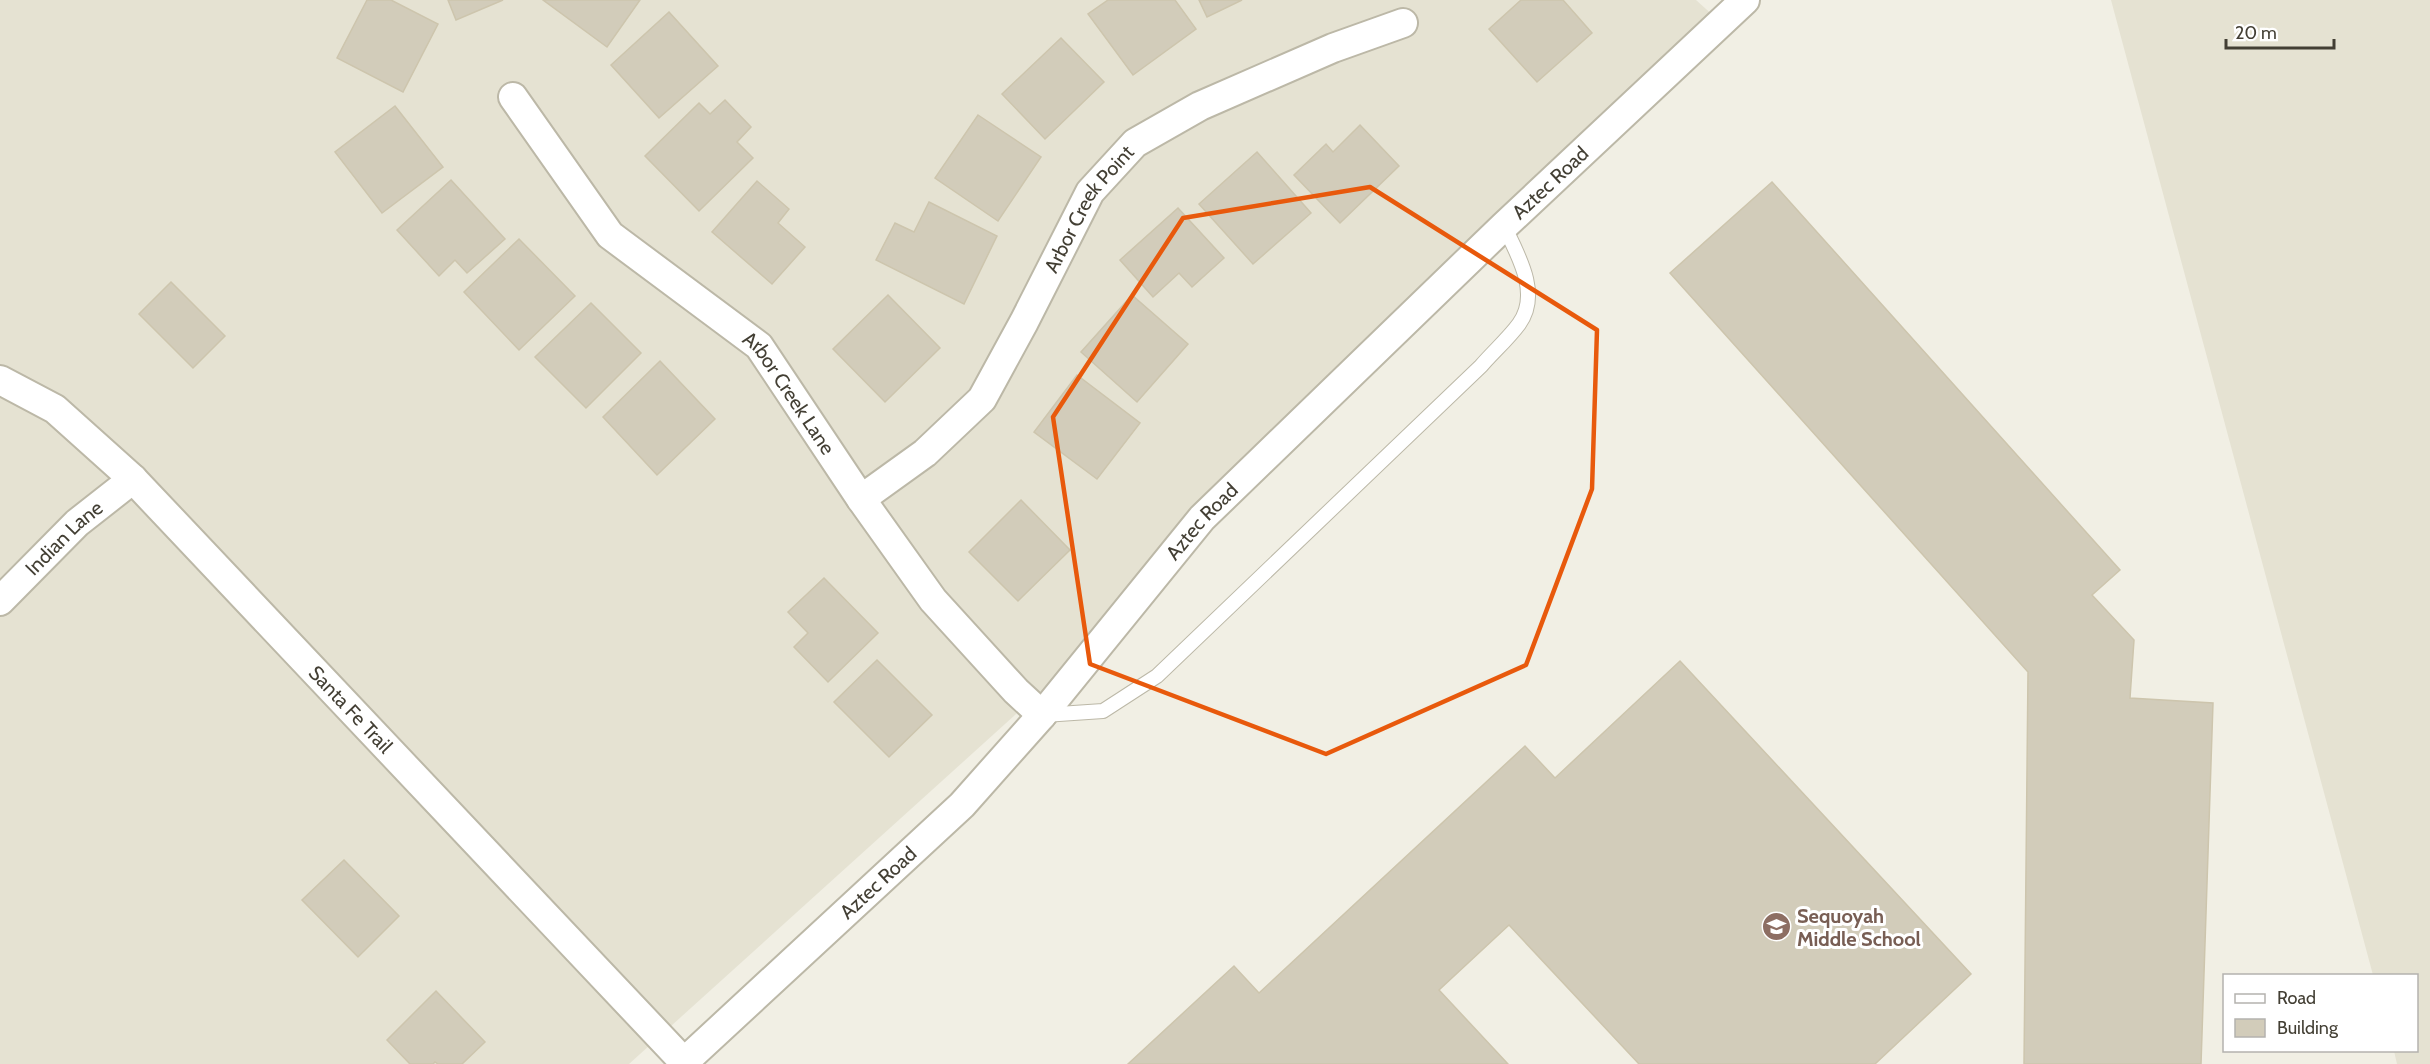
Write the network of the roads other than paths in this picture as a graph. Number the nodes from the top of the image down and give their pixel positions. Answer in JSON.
{"nodes":[{"id":1,"x":1745,"y":0,"type":"edge"},
{"id":2,"x":1403,"y":23,"type":"dead end"},
{"id":3,"x":513,"y":97,"type":"dead end"},
{"id":4,"x":1504,"y":226,"type":"junction"},
{"id":5,"x":0,"y":380,"type":"edge"},
{"id":6,"x":133,"y":479,"type":"junction"},
{"id":7,"x":861,"y":499,"type":"junction"},
{"id":8,"x":0,"y":602,"type":"edge"},
{"id":9,"x":1042,"y":715,"type":"junction"},
{"id":10,"x":683,"y":1063,"type":"edge"}],
"edges":[{"from":1,"to":4,"type":"street","name":"Aztec Road"},
{"from":2,"to":7,"type":"street","name":"Arbor Creek Point"},
{"from":3,"to":7,"type":"street","name":"Arbor Creek Lane"},
{"from":4,"to":9,"type":"street","name":"Aztec Road"},
{"from":4,"to":9,"type":"lane"},
{"from":5,"to":6,"type":"street","name":"Santa Fe Trail"},
{"from":6,"to":8,"type":"street","name":"Indian Lane"},
{"from":6,"to":10,"type":"street","name":"Santa Fe Trail"},
{"from":7,"to":9,"type":"street","name":"Arbor Creek Lane"},
{"from":9,"to":10,"type":"street","name":"Aztec Road"}]}
